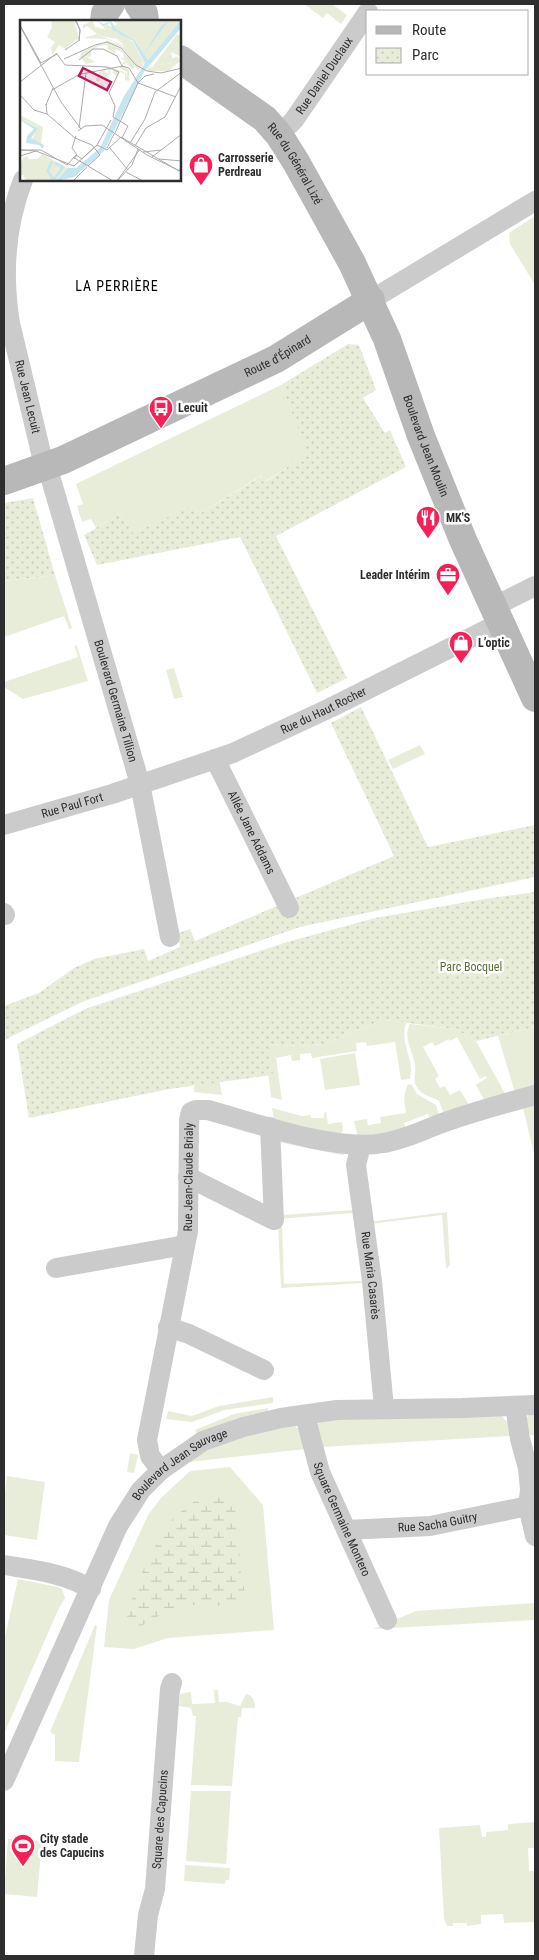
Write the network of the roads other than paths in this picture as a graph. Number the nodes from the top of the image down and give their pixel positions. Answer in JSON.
{"nodes":[{"id":1,"x":138,"y":4,"type":"edge"},
{"id":2,"x":366,"y":15,"type":"edge"},
{"id":3,"x":145,"y":20,"type":"edge"},
{"id":4,"x":181,"y":60,"type":"edge"},
{"id":5,"x":278,"y":135,"type":"junction"},
{"id":6,"x":23,"y":181,"type":"edge"},
{"id":7,"x":535,"y":201,"type":"edge"},
{"id":8,"x":371,"y":300,"type":"junction"},
{"id":9,"x":46,"y":467,"type":"junction"},
{"id":10,"x":4,"y":481,"type":"edge"},
{"id":11,"x":535,"y":586,"type":"edge"},
{"id":12,"x":496,"y":615,"type":"junction"},
{"id":13,"x":535,"y":698,"type":"edge"},
{"id":14,"x":215,"y":759,"type":"junction"},
{"id":15,"x":140,"y":784,"type":"junction"},
{"id":16,"x":4,"y":825,"type":"edge"},
{"id":17,"x":289,"y":908,"type":"dead end"},
{"id":18,"x":170,"y":937,"type":"dead end"},
{"id":19,"x":535,"y":1095,"type":"edge"},
{"id":20,"x":270,"y":1127,"type":"junction"},
{"id":21,"x":361,"y":1145,"type":"junction"},
{"id":22,"x":188,"y":1178,"type":"junction"},
{"id":23,"x":185,"y":1245,"type":"junction"},
{"id":24,"x":56,"y":1268,"type":"dead end"},
{"id":25,"x":168,"y":1327,"type":"junction"},
{"id":26,"x":264,"y":1370,"type":"dead end"},
{"id":27,"x":535,"y":1404,"type":"edge"},
{"id":28,"x":515,"y":1406,"type":"junction"},
{"id":29,"x":384,"y":1408,"type":"junction"},
{"id":30,"x":305,"y":1416,"type":"junction"},
{"id":31,"x":161,"y":1470,"type":"junction"},
{"id":32,"x":528,"y":1506,"type":"junction"},
{"id":33,"x":347,"y":1530,"type":"junction"},
{"id":34,"x":535,"y":1536,"type":"edge"},
{"id":35,"x":4,"y":1565,"type":"edge"},
{"id":36,"x":91,"y":1589,"type":"junction"},
{"id":37,"x":387,"y":1620,"type":"dead end"},
{"id":38,"x":172,"y":1683,"type":"dead end"},
{"id":39,"x":4,"y":1781,"type":"edge"},
{"id":40,"x":144,"y":1956,"type":"edge"}],
"edges":[{"from":1,"to":3,"type":"main road"},
{"from":2,"to":5,"type":"street","name":"Rue Daniel Duclaux"},
{"from":4,"to":5,"type":"main road","name":"Rue du Général Lizé"},
{"from":5,"to":8,"type":"main road","name":"Rue du Général Lizé"},
{"from":6,"to":9,"type":"street","name":"Rue Jean Lecuit"},
{"from":7,"to":8,"type":"street","name":"Route d'Épinard"},
{"from":8,"to":9,"type":"main road","name":"Route d'Épinard"},
{"from":8,"to":12,"type":"main road","name":"Boulevard Jean Moulin"},
{"from":9,"to":10,"type":"main road","name":"Route d'Épinard"},
{"from":9,"to":15,"type":"street","name":"Boulevard Germaine Tillion"},
{"from":11,"to":12,"type":"street","name":"Rue du Haut Rocher"},
{"from":12,"to":13,"type":"main road","name":"Boulevard Jean Moulin"},
{"from":12,"to":14,"type":"street","name":"Rue du Haut Rocher"},
{"from":14,"to":15,"type":"street","name":"Rue du Haut Rocher"},
{"from":14,"to":17,"type":"street","name":"Allée Jane Addams"},
{"from":15,"to":16,"type":"street","name":"Rue Paul Fort"},
{"from":15,"to":18,"type":"street","name":"Boulevard Germaine Tillion"},
{"from":19,"to":21,"type":"street","name":"Rue Jean-Claude Brialy"},
{"from":20,"to":21,"type":"street","name":"Rue Jean-Claude Brialy"},
{"from":20,"to":22,"type":"street","name":"Rue Jean-Claude Brialy"},
{"from":20,"to":22,"type":"street"},
{"from":21,"to":29,"type":"street","name":"Rue Maria Casarès"},
{"from":22,"to":23,"type":"street","name":"Rue Jean-Claude Brialy"},
{"from":23,"to":24,"type":"street"},
{"from":23,"to":25,"type":"street","name":"Rue Jean-Claude Brialy"},
{"from":25,"to":26,"type":"street"},
{"from":25,"to":31,"type":"street","name":"Rue Jean-Claude Brialy"},
{"from":27,"to":28,"type":"street","name":"Boulevard Jean Sauvage"},
{"from":28,"to":29,"type":"street","name":"Boulevard Jean Sauvage"},
{"from":28,"to":32,"type":"street"},
{"from":29,"to":30,"type":"street","name":"Boulevard Jean Sauvage"},
{"from":30,"to":31,"type":"street","name":"Boulevard Jean Sauvage"},
{"from":30,"to":33,"type":"street","name":"Square Germaine Montero"},
{"from":31,"to":36,"type":"street","name":"Boulevard Jean Sauvage"},
{"from":32,"to":33,"type":"street","name":"Rue Sacha Guitry"},
{"from":32,"to":34,"type":"street"},
{"from":33,"to":37,"type":"street","name":"Square Germaine Montero"},
{"from":35,"to":36,"type":"street"},
{"from":36,"to":39,"type":"street","name":"Boulevard Jean Sauvage"},
{"from":38,"to":40,"type":"street","name":"Square des Capucins"}]}
